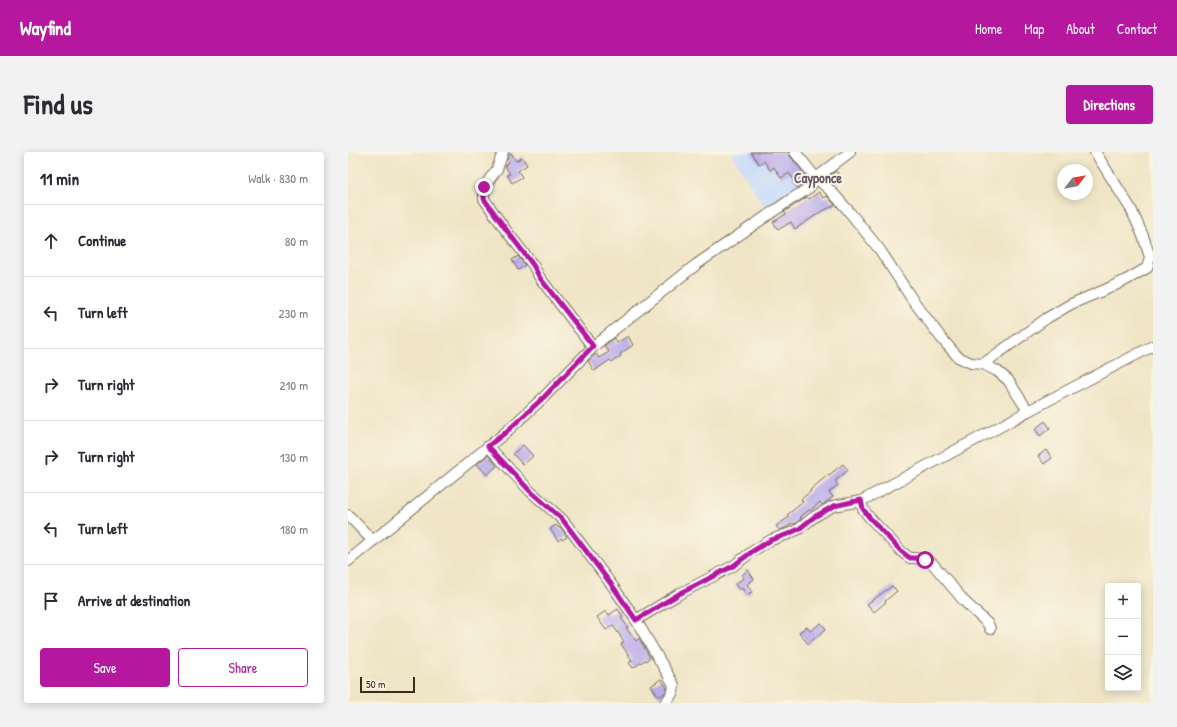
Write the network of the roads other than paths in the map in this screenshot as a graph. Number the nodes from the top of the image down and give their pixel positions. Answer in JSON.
{"nodes":[{"id":1,"x":503,"y":152,"type":"edge"},
{"id":2,"x":795,"y":152,"type":"edge"},
{"id":3,"x":850,"y":152,"type":"edge"},
{"id":4,"x":1095,"y":152,"type":"edge"},
{"id":5,"x":816,"y":178,"type":"junction"},
{"id":6,"x":1150,"y":270,"type":"edge"},
{"id":7,"x":593,"y":346,"type":"junction"},
{"id":8,"x":1153,"y":346,"type":"edge"},
{"id":9,"x":983,"y":364,"type":"junction"},
{"id":10,"x":1028,"y":411,"type":"junction"},
{"id":11,"x":488,"y":446,"type":"junction"},
{"id":12,"x":861,"y":500,"type":"junction"},
{"id":13,"x":348,"y":515,"type":"edge"},
{"id":14,"x":373,"y":541,"type":"junction"},
{"id":15,"x":348,"y":561,"type":"edge"},
{"id":16,"x":636,"y":620,"type":"junction"},
{"id":17,"x":990,"y":629,"type":"dead end"},
{"id":18,"x":664,"y":703,"type":"edge"}],
"edges":[{"from":1,"to":7,"type":"street"},
{"from":2,"to":5,"type":"street"},
{"from":3,"to":5,"type":"street"},
{"from":4,"to":6,"type":"street"},
{"from":5,"to":7,"type":"street"},
{"from":5,"to":9,"type":"street"},
{"from":6,"to":9,"type":"street"},
{"from":7,"to":11,"type":"street"},
{"from":8,"to":10,"type":"street"},
{"from":9,"to":10,"type":"street"},
{"from":10,"to":12,"type":"street"},
{"from":11,"to":14,"type":"street"},
{"from":11,"to":16,"type":"street"},
{"from":12,"to":16,"type":"street"},
{"from":12,"to":17,"type":"street"},
{"from":13,"to":14,"type":"street"},
{"from":14,"to":15,"type":"street"},
{"from":16,"to":18,"type":"street"}]}
